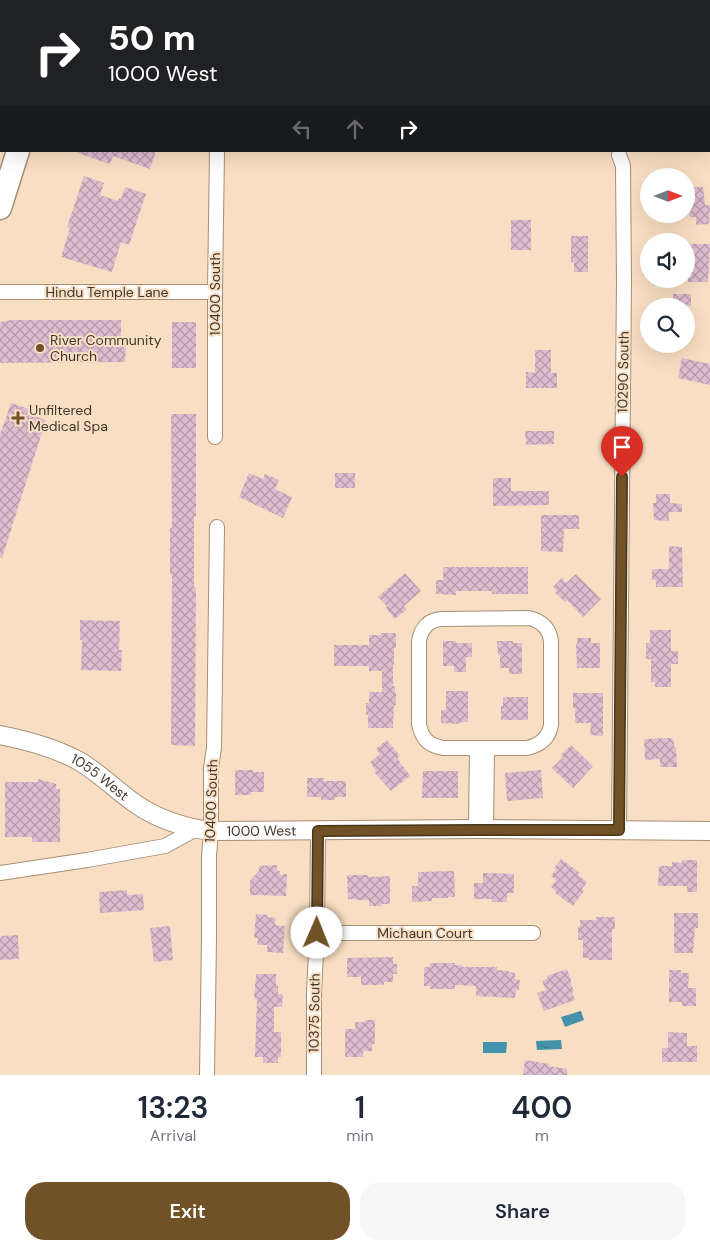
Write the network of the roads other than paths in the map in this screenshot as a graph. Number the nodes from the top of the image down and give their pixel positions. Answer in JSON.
{"nodes":[{"id":1,"x":18,"y":152,"type":"edge"},
{"id":2,"x":217,"y":152,"type":"edge"},
{"id":3,"x":618,"y":155,"type":"dead end"},
{"id":4,"x":0,"y":208,"type":"edge"},
{"id":5,"x":0,"y":292,"type":"edge"},
{"id":6,"x":215,"y":292,"type":"junction"},
{"id":7,"x":215,"y":437,"type":"dead end"},
{"id":8,"x":217,"y":527,"type":"dead end"},
{"id":9,"x":0,"y":735,"type":"edge"},
{"id":10,"x":482,"y":748,"type":"junction"},
{"id":11,"x":203,"y":830,"type":"junction"},
{"id":12,"x":481,"y":830,"type":"junction"},
{"id":13,"x":619,"y":830,"type":"junction"},
{"id":14,"x":318,"y":831,"type":"junction"},
{"id":15,"x":710,"y":831,"type":"edge"},
{"id":16,"x":0,"y":873,"type":"edge"},
{"id":17,"x":317,"y":933,"type":"junction"},
{"id":18,"x":533,"y":933,"type":"dead end"},
{"id":19,"x":207,"y":1075,"type":"edge"},
{"id":20,"x":314,"y":1075,"type":"edge"}],
"edges":[{"from":1,"to":4,"type":"main road"},
{"from":2,"to":6,"type":"street","name":"10400 South"},
{"from":3,"to":13,"type":"street","name":"10290 South"},
{"from":5,"to":6,"type":"street","name":"Hindu Temple Lane"},
{"from":6,"to":7,"type":"street","name":"10400 South"},
{"from":8,"to":11,"type":"street","name":"10400 South"},
{"from":9,"to":11,"type":"street","name":"1055 West"},
{"from":10,"to":10,"type":"street"},
{"from":10,"to":12,"type":"street"},
{"from":11,"to":14,"type":"street","name":"1000 West"},
{"from":11,"to":16,"type":"street","name":"1000 West"},
{"from":11,"to":19,"type":"street","name":"10400 South"},
{"from":12,"to":13,"type":"street","name":"1000 West"},
{"from":12,"to":14,"type":"street","name":"1000 West"},
{"from":13,"to":15,"type":"street","name":"1000 West"},
{"from":14,"to":17,"type":"street","name":"10375 South"},
{"from":17,"to":18,"type":"street","name":"Michaun Court"},
{"from":17,"to":20,"type":"street","name":"10375 South"}]}
